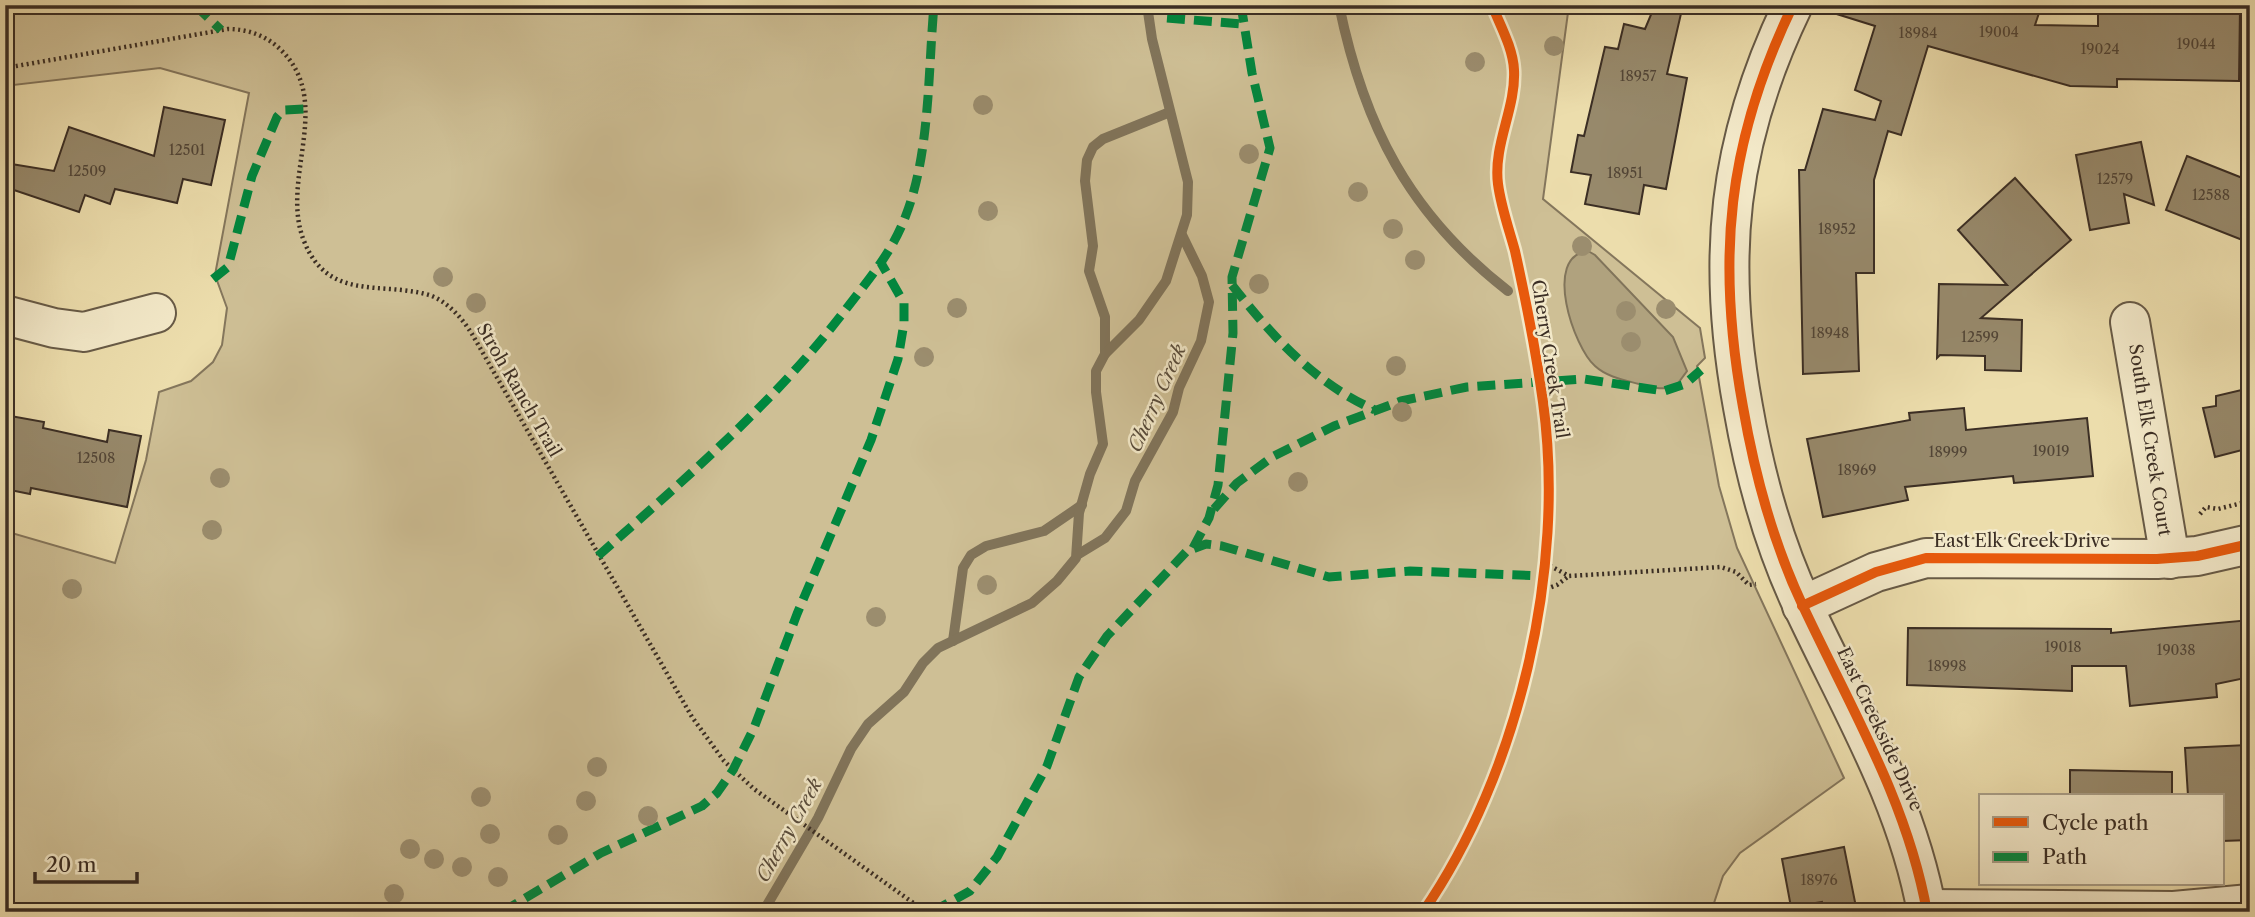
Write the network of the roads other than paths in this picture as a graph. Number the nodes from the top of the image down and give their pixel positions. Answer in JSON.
{"nodes":[{"id":1,"x":1793,"y":5,"type":"edge"},
{"id":2,"x":156,"y":313,"type":"dead end"},
{"id":3,"x":5,"y":315,"type":"edge"},
{"id":4,"x":2130,"y":322,"type":"dead end"},
{"id":5,"x":2250,"y":544,"type":"edge"},
{"id":6,"x":2170,"y":559,"type":"junction"},
{"id":7,"x":1802,"y":606,"type":"junction"},
{"id":8,"x":2250,"y":904,"type":"edge"},
{"id":9,"x":1927,"y":910,"type":"edge"}],
"edges":[{"from":1,"to":7,"type":"street","name":"East Creekside Drive"},
{"from":2,"to":3,"type":"street"},
{"from":4,"to":6,"type":"street","name":"South Elk Creek Court"},
{"from":5,"to":6,"type":"street","name":"East Elk Creek Drive"},
{"from":6,"to":7,"type":"street","name":"East Elk Creek Drive"},
{"from":7,"to":9,"type":"street","name":"East Creekside Drive"},
{"from":8,"to":9,"type":"street"}]}
